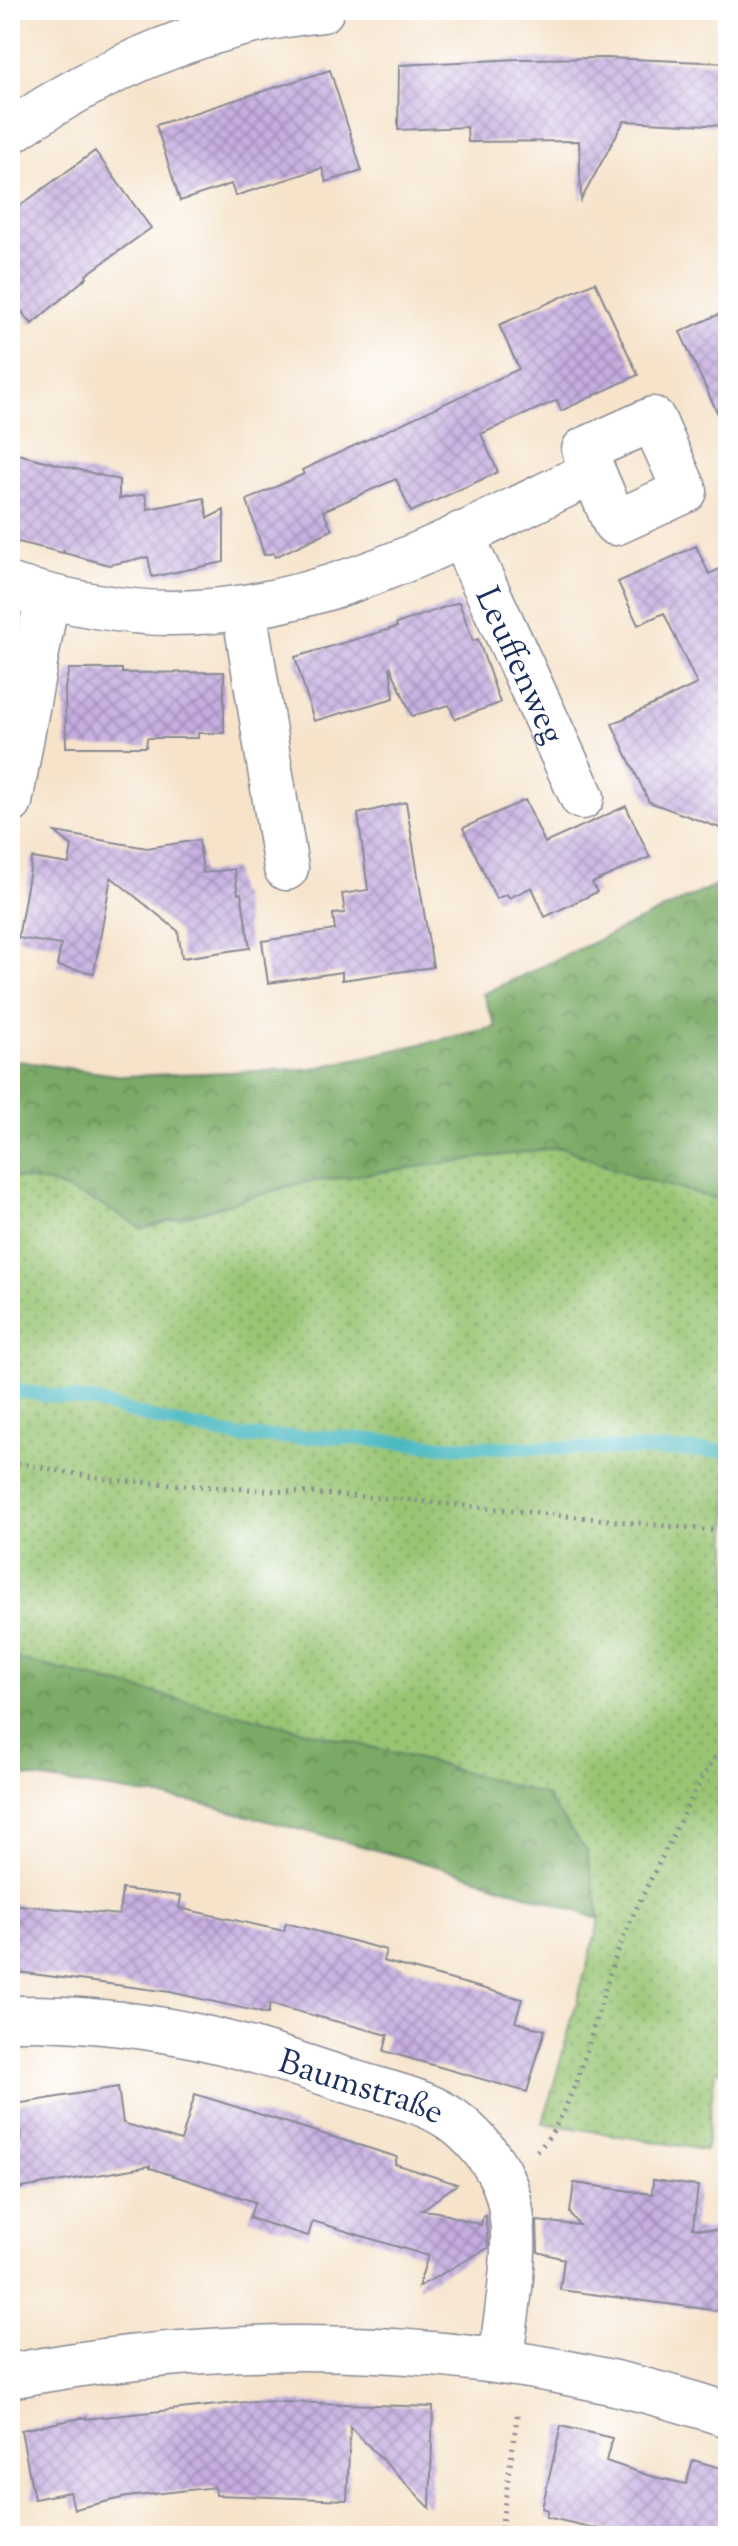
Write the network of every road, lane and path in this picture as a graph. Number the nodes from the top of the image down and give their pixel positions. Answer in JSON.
{"nodes":[{"id":1,"x":301,"y":11,"type":"edge"},
{"id":2,"x":10,"y":132,"type":"edge"},
{"id":3,"x":593,"y":472,"type":"dead end"},
{"id":4,"x":461,"y":534,"type":"junction"},
{"id":5,"x":29,"y":591,"type":"edge"},
{"id":6,"x":244,"y":608,"type":"junction"},
{"id":7,"x":582,"y":797,"type":"dead end"},
{"id":8,"x":10,"y":802,"type":"edge"},
{"id":9,"x":286,"y":868,"type":"dead end"},
{"id":10,"x":10,"y":1462,"type":"edge"},
{"id":11,"x":728,"y":1532,"type":"edge"},
{"id":12,"x":728,"y":1740,"type":"edge"},
{"id":13,"x":10,"y":2018,"type":"edge"},
{"id":14,"x":502,"y":2180,"type":"junction"},
{"id":15,"x":513,"y":2362,"type":"junction"},
{"id":16,"x":10,"y":2376,"type":"edge"},
{"id":17,"x":728,"y":2415,"type":"edge"},
{"id":18,"x":500,"y":2536,"type":"edge"}],
"edges":[{"from":1,"to":2,"type":"street"},
{"from":3,"to":4,"type":"street"},
{"from":4,"to":6,"type":"street"},
{"from":4,"to":7,"type":"street","name":"Leuffenweg"},
{"from":5,"to":6,"type":"street"},
{"from":5,"to":8,"type":"street"},
{"from":6,"to":9,"type":"street"},
{"from":10,"to":11,"type":"path"},
{"from":12,"to":14,"type":"path"},
{"from":13,"to":14,"type":"street","name":"Baumstraße"},
{"from":14,"to":15,"type":"street","name":"Baumstraße"},
{"from":15,"to":16,"type":"street"},
{"from":15,"to":17,"type":"street"},
{"from":15,"to":18,"type":"path"}]}
